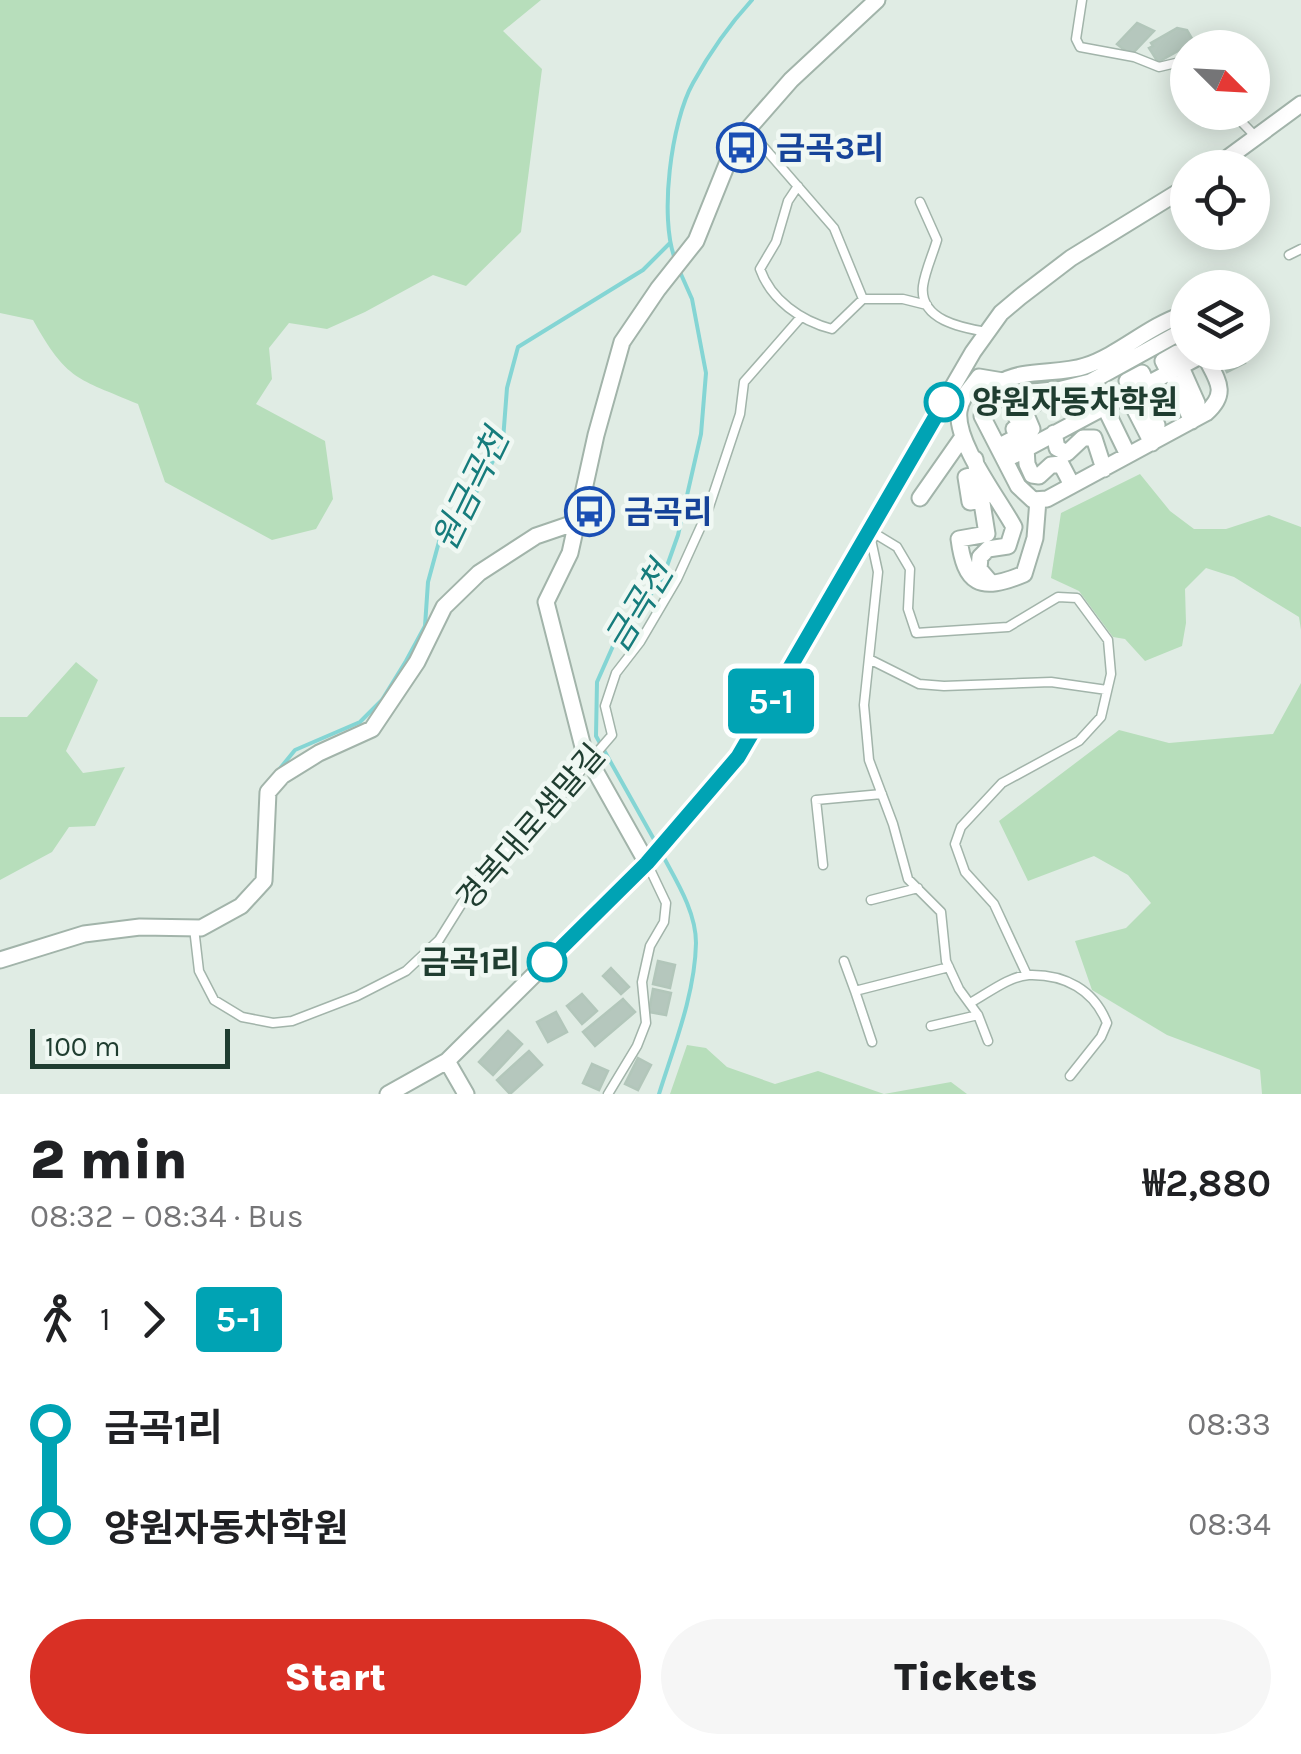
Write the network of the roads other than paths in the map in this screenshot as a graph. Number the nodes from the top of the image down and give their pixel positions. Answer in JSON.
{"nodes":[{"id":1,"x":877,"y":0,"type":"edge"},
{"id":2,"x":1082,"y":0,"type":"edge"},
{"id":3,"x":1170,"y":64,"type":"edge"},
{"id":4,"x":1301,"y":104,"type":"edge"},
{"id":5,"x":748,"y":129,"type":"junction"},
{"id":6,"x":1249,"y":130,"type":"edge"},
{"id":7,"x":1257,"y":138,"type":"junction"},
{"id":8,"x":1240,"y":150,"type":"edge"},
{"id":9,"x":798,"y":186,"type":"junction"},
{"id":10,"x":1170,"y":197,"type":"edge"},
{"id":11,"x":920,"y":202,"type":"dead end"},
{"id":12,"x":1301,"y":250,"type":"edge"},
{"id":13,"x":1289,"y":255,"type":"dead end"},
{"id":14,"x":863,"y":299,"type":"junction"},
{"id":15,"x":927,"y":305,"type":"junction"},
{"id":16,"x":802,"y":317,"type":"junction"},
{"id":17,"x":1170,"y":319,"type":"edge"},
{"id":18,"x":987,"y":332,"type":"junction"},
{"id":19,"x":1170,"y":336,"type":"edge"},
{"id":20,"x":1189,"y":370,"type":"edge"},
{"id":21,"x":1212,"y":370,"type":"edge"},
{"id":22,"x":968,"y":377,"type":"junction"},
{"id":23,"x":1003,"y":381,"type":"junction"},
{"id":24,"x":1092,"y":381,"type":"junction"},
{"id":25,"x":1164,"y":396,"type":"junction"},
{"id":26,"x":1104,"y":406,"type":"junction"},
{"id":27,"x":1192,"y":421,"type":"junction"},
{"id":28,"x":1054,"y":433,"type":"junction"},
{"id":29,"x":962,"y":438,"type":"junction"},
{"id":30,"x":1152,"y":442,"type":"junction"},
{"id":31,"x":999,"y":448,"type":"junction"},
{"id":32,"x":1026,"y":448,"type":"junction"},
{"id":33,"x":1128,"y":455,"type":"junction"},
{"id":34,"x":976,"y":466,"type":"junction"},
{"id":35,"x":1104,"y":468,"type":"junction"},
{"id":36,"x":931,"y":482,"type":"junction"},
{"id":37,"x":1072,"y":486,"type":"junction"},
{"id":38,"x":947,"y":494,"type":"dead end"},
{"id":39,"x":920,"y":498,"type":"dead end"},
{"id":40,"x":1038,"y":500,"type":"junction"},
{"id":41,"x":577,"y":522,"type":"junction"},
{"id":42,"x":868,"y":530,"type":"junction"},
{"id":43,"x":992,"y":583,"type":"junction"},
{"id":44,"x":869,"y":659,"type":"junction"},
{"id":45,"x":1107,"y":690,"type":"junction"},
{"id":46,"x":591,"y":758,"type":"junction"},
{"id":47,"x":882,"y":794,"type":"junction"},
{"id":48,"x":647,"y":863,"type":"junction"},
{"id":49,"x":822,"y":865,"type":"dead end"},
{"id":50,"x":918,"y":888,"type":"junction"},
{"id":51,"x":871,"y":900,"type":"dead end"},
{"id":52,"x":194,"y":928,"type":"junction"},
{"id":53,"x":0,"y":960,"type":"edge"},
{"id":54,"x":844,"y":961,"type":"dead end"},
{"id":55,"x":949,"y":967,"type":"junction"},
{"id":56,"x":1027,"y":975,"type":"junction"},
{"id":57,"x":856,"y":991,"type":"junction"},
{"id":58,"x":970,"y":1004,"type":"junction"},
{"id":59,"x":978,"y":1015,"type":"junction"},
{"id":60,"x":931,"y":1026,"type":"dead end"},
{"id":61,"x":988,"y":1041,"type":"dead end"},
{"id":62,"x":872,"y":1042,"type":"dead end"},
{"id":63,"x":447,"y":1061,"type":"junction"},
{"id":64,"x":1070,"y":1076,"type":"dead end"},
{"id":65,"x":388,"y":1094,"type":"edge"},
{"id":66,"x":466,"y":1094,"type":"edge"},
{"id":67,"x":608,"y":1094,"type":"edge"}],
"edges":[{"from":1,"to":5,"type":"street"},
{"from":2,"to":3,"type":"lane"},
{"from":4,"to":7,"type":"street"},
{"from":5,"to":9,"type":"lane"},
{"from":5,"to":41,"type":"street"},
{"from":6,"to":7,"type":"lane"},
{"from":7,"to":8,"type":"street"},
{"from":9,"to":14,"type":"lane"},
{"from":9,"to":16,"type":"lane"},
{"from":10,"to":18,"type":"street"},
{"from":11,"to":15,"type":"lane"},
{"from":12,"to":13,"type":"lane"},
{"from":14,"to":15,"type":"lane"},
{"from":14,"to":16,"type":"lane"},
{"from":15,"to":18,"type":"lane"},
{"from":16,"to":46,"type":"lane","name":"경복대로샘말길"},
{"from":17,"to":23,"type":"street"},
{"from":18,"to":22,"type":"street"},
{"from":19,"to":24,"type":"street"},
{"from":20,"to":25,"type":"street"},
{"from":21,"to":27,"type":"street"},
{"from":22,"to":23,"type":"street"},
{"from":22,"to":29,"type":"street"},
{"from":22,"to":42,"type":"street"},
{"from":23,"to":31,"type":"street"},
{"from":24,"to":26,"type":"street"},
{"from":24,"to":31,"type":"street"},
{"from":25,"to":26,"type":"street"},
{"from":25,"to":27,"type":"street"},
{"from":25,"to":30,"type":"street"},
{"from":26,"to":28,"type":"street"},
{"from":26,"to":33,"type":"street"},
{"from":27,"to":30,"type":"street"},
{"from":28,"to":32,"type":"street"},
{"from":28,"to":35,"type":"street"},
{"from":29,"to":34,"type":"street"},
{"from":29,"to":36,"type":"street"},
{"from":30,"to":33,"type":"street"},
{"from":31,"to":32,"type":"street"},
{"from":31,"to":40,"type":"street"},
{"from":32,"to":37,"type":"street"},
{"from":33,"to":35,"type":"street"},
{"from":34,"to":43,"type":"street"},
{"from":34,"to":43,"type":"street"},
{"from":35,"to":37,"type":"street"},
{"from":36,"to":38,"type":"street"},
{"from":36,"to":39,"type":"street"},
{"from":37,"to":40,"type":"street"},
{"from":40,"to":43,"type":"street"},
{"from":41,"to":46,"type":"street"},
{"from":41,"to":52,"type":"street"},
{"from":42,"to":44,"type":"lane"},
{"from":42,"to":45,"type":"lane"},
{"from":42,"to":48,"type":"street"},
{"from":44,"to":45,"type":"lane"},
{"from":44,"to":47,"type":"lane"},
{"from":45,"to":56,"type":"lane"},
{"from":46,"to":48,"type":"street"},
{"from":46,"to":52,"type":"lane","name":"경복대로샘말길"},
{"from":47,"to":49,"type":"lane"},
{"from":47,"to":50,"type":"lane"},
{"from":48,"to":63,"type":"street"},
{"from":48,"to":67,"type":"lane"},
{"from":50,"to":51,"type":"lane"},
{"from":50,"to":55,"type":"lane"},
{"from":52,"to":53,"type":"street"},
{"from":54,"to":57,"type":"lane"},
{"from":55,"to":57,"type":"lane"},
{"from":55,"to":58,"type":"lane"},
{"from":56,"to":58,"type":"lane"},
{"from":56,"to":64,"type":"lane"},
{"from":57,"to":62,"type":"lane"},
{"from":58,"to":59,"type":"lane"},
{"from":59,"to":60,"type":"lane"},
{"from":59,"to":61,"type":"lane"},
{"from":63,"to":65,"type":"street"},
{"from":63,"to":66,"type":"street"}]}
